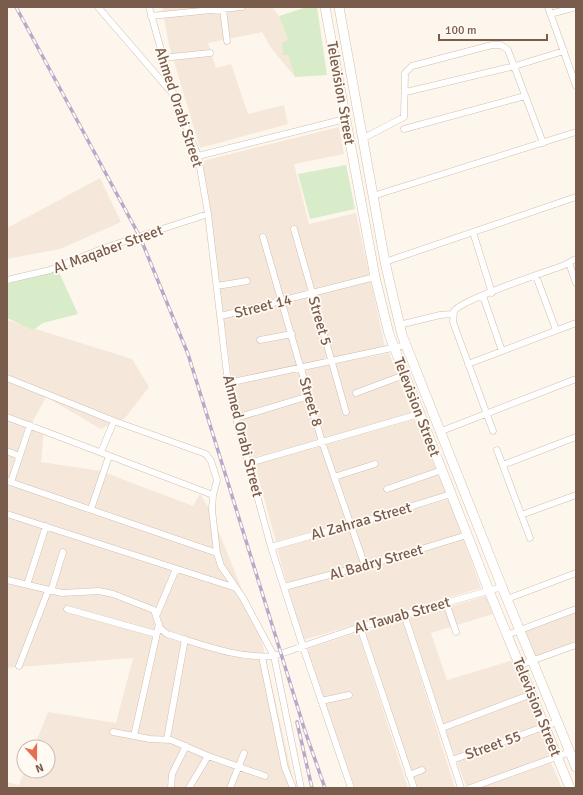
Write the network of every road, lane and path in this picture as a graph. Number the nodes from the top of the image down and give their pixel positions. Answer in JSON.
{"nodes":[{"id":1,"x":98,"y":7,"type":"edge"},
{"id":2,"x":149,"y":7,"type":"edge"},
{"id":3,"x":242,"y":7,"type":"edge"},
{"id":4,"x":325,"y":7,"type":"edge"},
{"id":5,"x":339,"y":7,"type":"edge"},
{"id":6,"x":548,"y":7,"type":"edge"},
{"id":7,"x":576,"y":7,"type":"edge"},
{"id":8,"x":231,"y":8,"type":"edge"},
{"id":9,"x":207,"y":9,"type":"edge"},
{"id":10,"x":223,"y":9,"type":"junction"},
{"id":11,"x":550,"y":14,"type":"junction"},
{"id":12,"x":151,"y":16,"type":"junction"},
{"id":13,"x":227,"y":41,"type":"dead end"},
{"id":14,"x":564,"y":51,"type":"junction"},
{"id":15,"x":210,"y":53,"type":"dead end"},
{"id":16,"x":162,"y":58,"type":"junction"},
{"id":17,"x":515,"y":66,"type":"junction"},
{"id":18,"x":576,"y":86,"type":"edge"},
{"id":19,"x":406,"y":92,"type":"junction"},
{"id":20,"x":174,"y":96,"type":"junction"},
{"id":21,"x":526,"y":96,"type":"junction"},
{"id":22,"x":345,"y":119,"type":"junction"},
{"id":23,"x":404,"y":129,"type":"dead end"},
{"id":24,"x":576,"y":132,"type":"edge"},
{"id":25,"x":362,"y":139,"type":"junction"},
{"id":26,"x":543,"y":142,"type":"junction"},
{"id":27,"x":198,"y":156,"type":"junction"},
{"id":28,"x":373,"y":196,"type":"junction"},
{"id":29,"x":576,"y":197,"type":"edge"},
{"id":30,"x":208,"y":214,"type":"junction"},
{"id":31,"x":294,"y":229,"type":"dead end"},
{"id":32,"x":473,"y":232,"type":"junction"},
{"id":33,"x":263,"y":237,"type":"dead end"},
{"id":34,"x":576,"y":259,"type":"edge"},
{"id":35,"x":386,"y":262,"type":"junction"},
{"id":36,"x":569,"y":263,"type":"junction"},
{"id":37,"x":536,"y":276,"type":"junction"},
{"id":38,"x":375,"y":277,"type":"junction"},
{"id":39,"x":7,"y":280,"type":"edge"},
{"id":40,"x":247,"y":281,"type":"dead end"},
{"id":41,"x":576,"y":283,"type":"edge"},
{"id":42,"x":217,"y":286,"type":"junction"},
{"id":43,"x":492,"y":292,"type":"junction"},
{"id":44,"x":312,"y":293,"type":"junction"},
{"id":45,"x":483,"y":296,"type":"junction"},
{"id":46,"x":282,"y":301,"type":"junction"},
{"id":47,"x":394,"y":305,"type":"junction"},
{"id":48,"x":381,"y":308,"type":"junction"},
{"id":49,"x":452,"y":314,"type":"junction"},
{"id":50,"x":221,"y":316,"type":"junction"},
{"id":51,"x":576,"y":322,"type":"edge"},
{"id":52,"x":399,"y":325,"type":"junction"},
{"id":53,"x":556,"y":330,"type":"junction"},
{"id":54,"x":292,"y":334,"type":"junction"},
{"id":55,"x":260,"y":340,"type":"dead end"},
{"id":56,"x":406,"y":345,"type":"junction"},
{"id":57,"x":393,"y":348,"type":"junction"},
{"id":58,"x":502,"y":351,"type":"junction"},
{"id":59,"x":332,"y":361,"type":"junction"},
{"id":60,"x":468,"y":364,"type":"junction"},
{"id":61,"x":301,"y":368,"type":"junction"},
{"id":62,"x":404,"y":375,"type":"junction"},
{"id":63,"x":7,"y":378,"type":"edge"},
{"id":64,"x":576,"y":379,"type":"edge"},
{"id":65,"x":228,"y":383,"type":"junction"},
{"id":66,"x":356,"y":393,"type":"dead end"},
{"id":67,"x":309,"y":396,"type":"junction"},
{"id":68,"x":346,"y":412,"type":"dead end"},
{"id":69,"x":487,"y":413,"type":"junction"},
{"id":70,"x":419,"y":414,"type":"junction"},
{"id":71,"x":7,"y":417,"type":"edge"},
{"id":72,"x":236,"y":418,"type":"junction"},
{"id":73,"x":114,"y":421,"type":"junction"},
{"id":74,"x":30,"y":426,"type":"junction"},
{"id":75,"x":492,"y":431,"type":"dead end"},
{"id":76,"x":439,"y":432,"type":"junction"},
{"id":77,"x":576,"y":437,"type":"edge"},
{"id":78,"x":322,"y":442,"type":"junction"},
{"id":79,"x":497,"y":450,"type":"dead end"},
{"id":80,"x":7,"y":451,"type":"edge"},
{"id":81,"x":101,"y":452,"type":"junction"},
{"id":82,"x":19,"y":456,"type":"junction"},
{"id":83,"x":109,"y":456,"type":"junction"},
{"id":84,"x":249,"y":463,"type":"junction"},
{"id":85,"x":375,"y":464,"type":"dead end"},
{"id":86,"x":503,"y":465,"type":"junction"},
{"id":87,"x":442,"y":470,"type":"junction"},
{"id":88,"x":334,"y":477,"type":"junction"},
{"id":89,"x":9,"y":481,"type":"edge"},
{"id":90,"x":386,"y":489,"type":"dead end"},
{"id":91,"x":451,"y":494,"type":"junction"},
{"id":92,"x":213,"y":495,"type":"junction"},
{"id":93,"x":576,"y":495,"type":"edge"},
{"id":94,"x":91,"y":509,"type":"junction"},
{"id":95,"x":7,"y":514,"type":"edge"},
{"id":96,"x":521,"y":515,"type":"junction"},
{"id":97,"x":350,"y":524,"type":"junction"},
{"id":98,"x":46,"y":526,"type":"junction"},
{"id":99,"x":467,"y":535,"type":"junction"},
{"id":100,"x":530,"y":538,"type":"dead end"},
{"id":101,"x":271,"y":547,"type":"junction"},
{"id":102,"x":64,"y":552,"type":"dead end"},
{"id":103,"x":217,"y":553,"type":"junction"},
{"id":104,"x":365,"y":566,"type":"junction"},
{"id":105,"x":176,"y":569,"type":"junction"},
{"id":106,"x":576,"y":573,"type":"edge"},
{"id":107,"x":7,"y":580,"type":"edge"},
{"id":108,"x":27,"y":585,"type":"junction"},
{"id":109,"x":284,"y":587,"type":"junction"},
{"id":110,"x":502,"y":587,"type":"junction"},
{"id":111,"x":237,"y":589,"type":"junction"},
{"id":112,"x":49,"y":591,"type":"junction"},
{"id":113,"x":489,"y":591,"type":"junction"},
{"id":114,"x":507,"y":599,"type":"junction"},
{"id":115,"x":446,"y":603,"type":"junction"},
{"id":116,"x":67,"y":609,"type":"dead end"},
{"id":117,"x":576,"y":609,"type":"edge"},
{"id":118,"x":157,"y":614,"type":"junction"},
{"id":119,"x":404,"y":614,"type":"junction"},
{"id":120,"x":159,"y":624,"type":"junction"},
{"id":121,"x":360,"y":627,"type":"junction"},
{"id":122,"x":519,"y":630,"type":"junction"},
{"id":123,"x":456,"y":632,"type":"dead end"},
{"id":124,"x":156,"y":634,"type":"junction"},
{"id":125,"x":507,"y":634,"type":"junction"},
{"id":126,"x":185,"y":639,"type":"junction"},
{"id":127,"x":576,"y":645,"type":"edge"},
{"id":128,"x":303,"y":647,"type":"junction"},
{"id":129,"x":274,"y":656,"type":"junction"},
{"id":130,"x":262,"y":657,"type":"junction"},
{"id":131,"x":532,"y":660,"type":"junction"},
{"id":132,"x":520,"y":665,"type":"junction"},
{"id":133,"x":19,"y":666,"type":"dead end"},
{"id":134,"x":532,"y":694,"type":"junction"},
{"id":135,"x":349,"y":695,"type":"dead end"},
{"id":136,"x":321,"y":701,"type":"junction"},
{"id":137,"x":557,"y":722,"type":"junction"},
{"id":138,"x":545,"y":726,"type":"junction"},
{"id":139,"x":442,"y":728,"type":"junction"},
{"id":140,"x":114,"y":732,"type":"dead end"},
{"id":141,"x":134,"y":736,"type":"junction"},
{"id":142,"x":167,"y":739,"type":"junction"},
{"id":143,"x":186,"y":746,"type":"junction"},
{"id":144,"x":570,"y":752,"type":"junction"},
{"id":145,"x":244,"y":753,"type":"dead end"},
{"id":146,"x":208,"y":756,"type":"junction"},
{"id":147,"x":557,"y":757,"type":"junction"},
{"id":148,"x":452,"y":760,"type":"junction"},
{"id":149,"x":238,"y":767,"type":"junction"},
{"id":150,"x":576,"y":767,"type":"edge"},
{"id":151,"x":422,"y":770,"type":"dead end"},
{"id":152,"x":409,"y":775,"type":"junction"},
{"id":153,"x":265,"y":776,"type":"dead end"},
{"id":154,"x":171,"y":788,"type":"edge"},
{"id":155,"x":189,"y":788,"type":"edge"},
{"id":156,"x":230,"y":788,"type":"edge"},
{"id":157,"x":293,"y":788,"type":"edge"},
{"id":158,"x":301,"y":788,"type":"edge"},
{"id":159,"x":351,"y":788,"type":"edge"},
{"id":160,"x":414,"y":788,"type":"edge"},
{"id":161,"x":462,"y":788,"type":"edge"},
{"id":162,"x":470,"y":788,"type":"edge"},
{"id":163,"x":570,"y":788,"type":"edge"}],
"edges":[{"from":1,"to":20,"type":"street"},
{"from":2,"to":12,"type":"street","name":"Ahmed Orabi Street"},
{"from":3,"to":8,"type":"street"},
{"from":4,"to":22,"type":"main road","name":"Television Street"},
{"from":5,"to":25,"type":"main road","name":"Television Street"},
{"from":6,"to":11,"type":"street"},
{"from":7,"to":11,"type":"street"},
{"from":8,"to":10,"type":"street"},
{"from":9,"to":10,"type":"street"},
{"from":9,"to":12,"type":"street"},
{"from":10,"to":13,"type":"street"},
{"from":11,"to":14,"type":"street"},
{"from":12,"to":16,"type":"street","name":"Ahmed Orabi Street"},
{"from":14,"to":17,"type":"street"},
{"from":14,"to":18,"type":"street"},
{"from":15,"to":16,"type":"street"},
{"from":16,"to":20,"type":"street","name":"Ahmed Orabi Street"},
{"from":17,"to":19,"type":"street"},
{"from":17,"to":19,"type":"street"},
{"from":17,"to":21,"type":"street"},
{"from":19,"to":25,"type":"street"},
{"from":20,"to":27,"type":"street","name":"Ahmed Orabi Street"},
{"from":21,"to":23,"type":"street"},
{"from":21,"to":26,"type":"street"},
{"from":22,"to":27,"type":"street"},
{"from":22,"to":38,"type":"main road","name":"Television Street"},
{"from":24,"to":26,"type":"street"},
{"from":25,"to":28,"type":"main road","name":"Television Street"},
{"from":26,"to":28,"type":"street"},
{"from":27,"to":30,"type":"street","name":"Ahmed Orabi Street"},
{"from":28,"to":35,"type":"main road","name":"Television Street"},
{"from":29,"to":32,"type":"street"},
{"from":30,"to":39,"type":"street","name":"Al Maqaber Street"},
{"from":30,"to":42,"type":"street","name":"Ahmed Orabi Street"},
{"from":31,"to":44,"type":"street","name":"Street 5"},
{"from":32,"to":35,"type":"street"},
{"from":32,"to":43,"type":"street"},
{"from":33,"to":46,"type":"street","name":"Street 8"},
{"from":34,"to":36,"type":"street"},
{"from":35,"to":47,"type":"main road","name":"Television Street"},
{"from":36,"to":37,"type":"street"},
{"from":36,"to":41,"type":"street"},
{"from":37,"to":43,"type":"street"},
{"from":37,"to":53,"type":"street"},
{"from":38,"to":44,"type":"street","name":"Street 14"},
{"from":38,"to":48,"type":"main road","name":"Television Street"},
{"from":40,"to":42,"type":"street"},
{"from":42,"to":50,"type":"street","name":"Ahmed Orabi Street"},
{"from":43,"to":45,"type":"street"},
{"from":44,"to":46,"type":"street","name":"Street 14"},
{"from":44,"to":59,"type":"street","name":"Street 5"},
{"from":45,"to":49,"type":"street"},
{"from":45,"to":58,"type":"street"},
{"from":46,"to":50,"type":"street","name":"Street 14"},
{"from":46,"to":54,"type":"street","name":"Street 8"},
{"from":47,"to":48,"type":"main road"},
{"from":47,"to":52,"type":"main road","name":"Television Street"},
{"from":48,"to":57,"type":"main road","name":"Television Street"},
{"from":49,"to":52,"type":"street"},
{"from":49,"to":60,"type":"street"},
{"from":50,"to":65,"type":"street","name":"Ahmed Orabi Street"},
{"from":51,"to":53,"type":"street"},
{"from":52,"to":56,"type":"main road","name":"Television Street"},
{"from":53,"to":58,"type":"street"},
{"from":54,"to":55,"type":"street"},
{"from":54,"to":61,"type":"street","name":"Street 8"},
{"from":56,"to":57,"type":"street"},
{"from":56,"to":76,"type":"main road","name":"Television Street"},
{"from":57,"to":59,"type":"street"},
{"from":57,"to":62,"type":"main road","name":"Television Street"},
{"from":58,"to":60,"type":"street"},
{"from":59,"to":61,"type":"street"},
{"from":59,"to":68,"type":"street","name":"Street 5"},
{"from":60,"to":69,"type":"street"},
{"from":61,"to":65,"type":"street"},
{"from":61,"to":67,"type":"street","name":"Street 8"},
{"from":62,"to":66,"type":"street"},
{"from":62,"to":70,"type":"main road","name":"Television Street"},
{"from":63,"to":73,"type":"street"},
{"from":64,"to":69,"type":"street"},
{"from":65,"to":72,"type":"street","name":"Ahmed Orabi Street"},
{"from":67,"to":72,"type":"street"},
{"from":67,"to":78,"type":"street","name":"Street 8"},
{"from":69,"to":75,"type":"street"},
{"from":69,"to":76,"type":"street"},
{"from":70,"to":78,"type":"street"},
{"from":70,"to":87,"type":"main road","name":"Television Street"},
{"from":71,"to":74,"type":"street"},
{"from":72,"to":84,"type":"street","name":"Ahmed Orabi Street"},
{"from":73,"to":81,"type":"street"},
{"from":73,"to":92,"type":"street"},
{"from":74,"to":81,"type":"street"},
{"from":74,"to":82,"type":"street"},
{"from":76,"to":110,"type":"main road","name":"Television Street"},
{"from":77,"to":86,"type":"street"},
{"from":78,"to":84,"type":"street"},
{"from":78,"to":88,"type":"street","name":"Street 8"},
{"from":79,"to":86,"type":"street"},
{"from":80,"to":82,"type":"street"},
{"from":81,"to":83,"type":"street"},
{"from":82,"to":89,"type":"street"},
{"from":83,"to":92,"type":"street"},
{"from":83,"to":94,"type":"street"},
{"from":84,"to":101,"type":"street","name":"Ahmed Orabi Street"},
{"from":85,"to":88,"type":"street"},
{"from":86,"to":96,"type":"street"},
{"from":87,"to":90,"type":"street"},
{"from":87,"to":91,"type":"main road","name":"Television Street"},
{"from":88,"to":97,"type":"street","name":"Street 8"},
{"from":89,"to":94,"type":"street"},
{"from":91,"to":97,"type":"street","name":"Al Zahraa Street"},
{"from":91,"to":99,"type":"main road","name":"Television Street"},
{"from":92,"to":103,"type":"street"},
{"from":93,"to":96,"type":"street"},
{"from":94,"to":103,"type":"street"},
{"from":95,"to":98,"type":"street"},
{"from":96,"to":100,"type":"street"},
{"from":97,"to":101,"type":"street","name":"Al Zahraa Street"},
{"from":97,"to":104,"type":"street","name":"Street 8"},
{"from":98,"to":105,"type":"street"},
{"from":98,"to":108,"type":"street"},
{"from":99,"to":104,"type":"street","name":"Al Badry Street"},
{"from":99,"to":113,"type":"main road","name":"Television Street"},
{"from":101,"to":109,"type":"street","name":"Ahmed Orabi Street"},
{"from":102,"to":112,"type":"street"},
{"from":103,"to":111,"type":"street"},
{"from":104,"to":109,"type":"street","name":"Al Badry Street"},
{"from":105,"to":111,"type":"street"},
{"from":105,"to":118,"type":"street"},
{"from":106,"to":114,"type":"street"},
{"from":107,"to":108,"type":"street"},
{"from":108,"to":112,"type":"street"},
{"from":109,"to":128,"type":"street","name":"Ahmed Orabi Street"},
{"from":110,"to":113,"type":"street","name":"Al Tawab Street"},
{"from":110,"to":114,"type":"main road","name":"Television Street"},
{"from":111,"to":129,"type":"street"},
{"from":112,"to":118,"type":"street"},
{"from":112,"to":133,"type":"street"},
{"from":113,"to":115,"type":"street","name":"Al Tawab Street"},
{"from":113,"to":125,"type":"main road","name":"Television Street"},
{"from":114,"to":122,"type":"main road","name":"Television Street"},
{"from":115,"to":119,"type":"street","name":"Al Tawab Street"},
{"from":115,"to":123,"type":"street"},
{"from":116,"to":124,"type":"street"},
{"from":117,"to":122,"type":"street"},
{"from":118,"to":120,"type":"street"},
{"from":119,"to":121,"type":"street","name":"Al Tawab Street"},
{"from":119,"to":139,"type":"street"},
{"from":120,"to":124,"type":"street"},
{"from":120,"to":126,"type":"street","name":"Al Tawab Street"},
{"from":121,"to":128,"type":"street","name":"Al Tawab Street"},
{"from":121,"to":152,"type":"street"},
{"from":122,"to":125,"type":"street"},
{"from":122,"to":131,"type":"main road","name":"Television Street"},
{"from":124,"to":141,"type":"street"},
{"from":125,"to":132,"type":"main road","name":"Television Street"},
{"from":126,"to":130,"type":"street","name":"Al Tawab Street"},
{"from":126,"to":142,"type":"street"},
{"from":127,"to":131,"type":"street"},
{"from":128,"to":129,"type":"street","name":"Al Tawab Street"},
{"from":128,"to":136,"type":"street","name":"Ahmed Orabi Street"},
{"from":129,"to":130,"type":"street","name":"Al Tawab Street"},
{"from":129,"to":158,"type":"street"},
{"from":130,"to":157,"type":"street"},
{"from":131,"to":132,"type":"street"},
{"from":131,"to":137,"type":"main road","name":"Television Street"},
{"from":132,"to":134,"type":"main road","name":"Television Street"},
{"from":134,"to":138,"type":"main road","name":"Television Street"},
{"from":134,"to":139,"type":"street"},
{"from":135,"to":136,"type":"street"},
{"from":136,"to":159,"type":"street","name":"Ahmed Orabi Street"},
{"from":137,"to":138,"type":"street","name":"Street 55"},
{"from":137,"to":144,"type":"main road","name":"Television Street"},
{"from":138,"to":147,"type":"main road","name":"Television Street"},
{"from":138,"to":148,"type":"street","name":"Street 55"},
{"from":139,"to":148,"type":"street"},
{"from":140,"to":141,"type":"street"},
{"from":141,"to":142,"type":"street"},
{"from":142,"to":143,"type":"street"},
{"from":143,"to":146,"type":"street"},
{"from":143,"to":154,"type":"street"},
{"from":144,"to":147,"type":"street"},
{"from":144,"to":150,"type":"main road","name":"Television Street"},
{"from":145,"to":149,"type":"street"},
{"from":146,"to":149,"type":"street"},
{"from":146,"to":155,"type":"street"},
{"from":147,"to":162,"type":"street"},
{"from":147,"to":163,"type":"main road","name":"Television Street"},
{"from":148,"to":161,"type":"street"},
{"from":149,"to":153,"type":"street"},
{"from":149,"to":156,"type":"street"},
{"from":151,"to":152,"type":"street"},
{"from":152,"to":160,"type":"street"}]}
